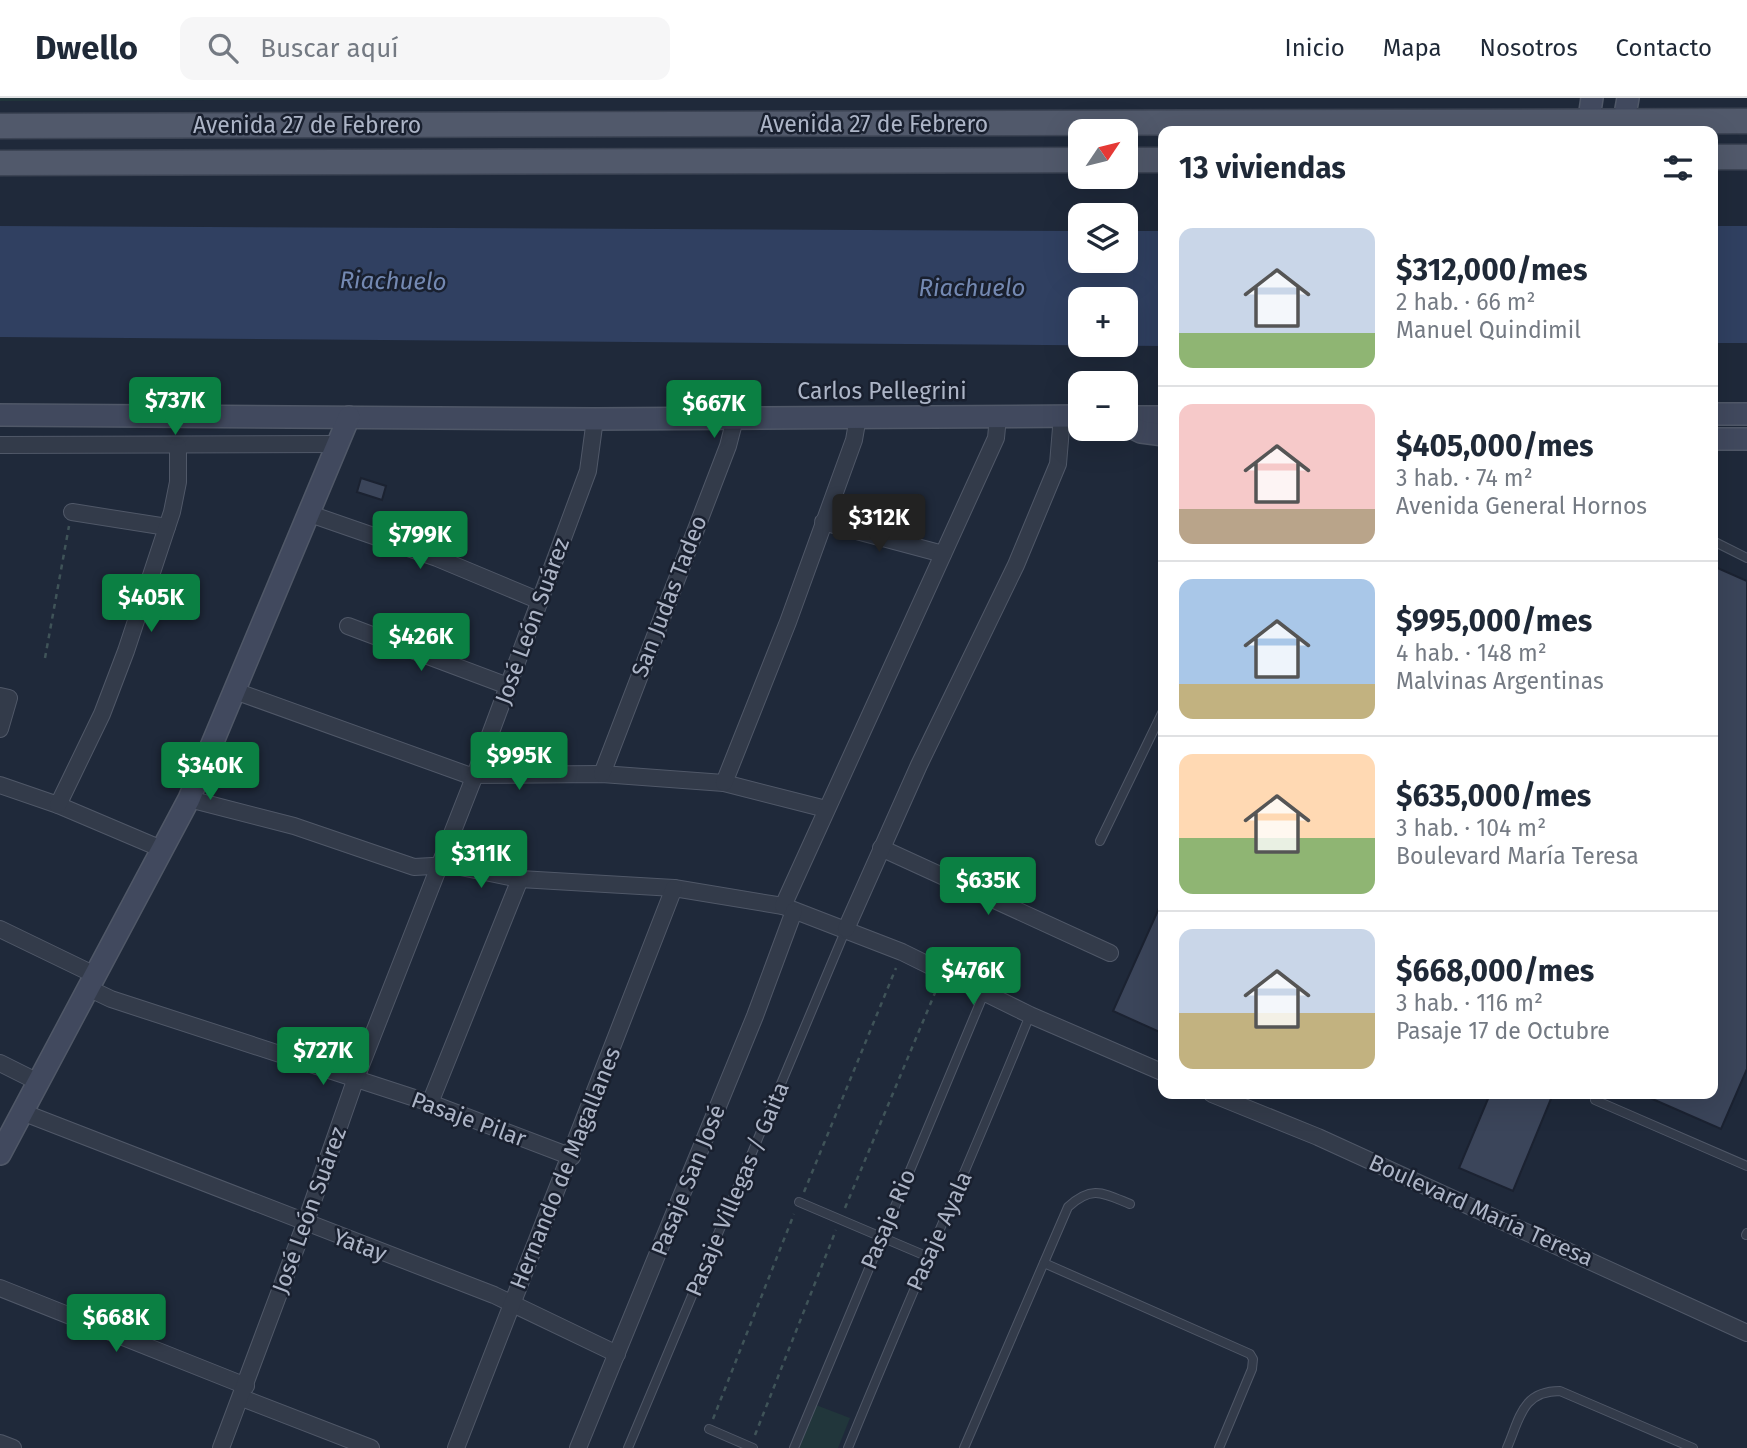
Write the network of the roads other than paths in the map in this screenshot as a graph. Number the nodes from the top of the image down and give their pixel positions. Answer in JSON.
{"nodes":[{"id":1,"x":1589,"y":117,"type":"edge"},
{"id":2,"x":1625,"y":117,"type":"edge"},
{"id":3,"x":1747,"y":121,"type":"edge"},
{"id":4,"x":0,"y":126,"type":"edge"},
{"id":5,"x":1747,"y":157,"type":"edge"},
{"id":6,"x":1718,"y":158,"type":"edge"},
{"id":7,"x":1068,"y":160,"type":"edge"},
{"id":8,"x":1138,"y":160,"type":"edge"},
{"id":9,"x":1158,"y":160,"type":"edge"},
{"id":10,"x":0,"y":163,"type":"edge"},
{"id":11,"x":1718,"y":414,"type":"edge"},
{"id":12,"x":1747,"y":414,"type":"edge"},
{"id":13,"x":0,"y":415,"type":"edge"},
{"id":14,"x":1068,"y":416,"type":"edge"},
{"id":15,"x":349,"y":417,"type":"junction"},
{"id":16,"x":858,"y":417,"type":"junction"},
{"id":17,"x":998,"y":417,"type":"junction"},
{"id":18,"x":1138,"y":417,"type":"edge"},
{"id":19,"x":1158,"y":417,"type":"edge"},
{"id":20,"x":595,"y":419,"type":"junction"},
{"id":21,"x":735,"y":419,"type":"junction"},
{"id":22,"x":1068,"y":427,"type":"edge"},
{"id":23,"x":1138,"y":430,"type":"edge"},
{"id":24,"x":1158,"y":434,"type":"edge"},
{"id":25,"x":1718,"y":439,"type":"edge"},
{"id":26,"x":1747,"y":439,"type":"edge"},
{"id":27,"x":338,"y":444,"type":"junction"},
{"id":28,"x":0,"y":445,"type":"edge"},
{"id":29,"x":178,"y":446,"type":"junction"},
{"id":30,"x":72,"y":512,"type":"road end"},
{"id":31,"x":310,"y":514,"type":"junction"},
{"id":32,"x":823,"y":522,"type":"junction"},
{"id":33,"x":167,"y":527,"type":"junction"},
{"id":34,"x":1718,"y":544,"type":"edge"},
{"id":35,"x":943,"y":554,"type":"junction"},
{"id":36,"x":1747,"y":558,"type":"edge"},
{"id":37,"x":540,"y":601,"type":"junction"},
{"id":38,"x":348,"y":626,"type":"dead end"},
{"id":39,"x":508,"y":686,"type":"junction"},
{"id":40,"x":235,"y":691,"type":"junction"},
{"id":41,"x":0,"y":696,"type":"edge"},
{"id":42,"x":1158,"y":721,"type":"edge"},
{"id":43,"x":0,"y":729,"type":"edge"},
{"id":44,"x":603,"y":774,"type":"junction"},
{"id":45,"x":475,"y":775,"type":"junction"},
{"id":46,"x":724,"y":783,"type":"junction"},
{"id":47,"x":0,"y":785,"type":"edge"},
{"id":48,"x":189,"y":799,"type":"junction"},
{"id":49,"x":58,"y":805,"type":"junction"},
{"id":50,"x":826,"y":809,"type":"junction"},
{"id":51,"x":1100,"y":841,"type":"dead end"},
{"id":52,"x":881,"y":848,"type":"junction"},
{"id":53,"x":164,"y":850,"type":"junction"},
{"id":54,"x":440,"y":866,"type":"junction"},
{"id":55,"x":520,"y":878,"type":"junction"},
{"id":56,"x":674,"y":888,"type":"junction"},
{"id":57,"x":789,"y":909,"type":"junction"},
{"id":58,"x":0,"y":929,"type":"edge"},
{"id":59,"x":846,"y":929,"type":"junction"},
{"id":60,"x":1110,"y":953,"type":"dead end"},
{"id":61,"x":92,"y":982,"type":"junction"},
{"id":62,"x":985,"y":991,"type":"junction"},
{"id":63,"x":1030,"y":1015,"type":"junction"},
{"id":64,"x":0,"y":1063,"type":"edge"},
{"id":65,"x":1158,"y":1070,"type":"edge"},
{"id":66,"x":356,"y":1078,"type":"junction"},
{"id":67,"x":38,"y":1082,"type":"junction"},
{"id":68,"x":1224,"y":1099,"type":"edge"},
{"id":69,"x":1595,"y":1100,"type":"dead end"},
{"id":70,"x":430,"y":1103,"type":"junction"},
{"id":71,"x":22,"y":1112,"type":"junction"},
{"id":72,"x":0,"y":1154,"type":"edge"},
{"id":73,"x":572,"y":1157,"type":"junction"},
{"id":74,"x":1747,"y":1166,"type":"edge"},
{"id":75,"x":799,"y":1202,"type":"dead end"},
{"id":76,"x":1130,"y":1204,"type":"dead end"},
{"id":77,"x":305,"y":1224,"type":"junction"},
{"id":78,"x":880,"y":1237,"type":"junction"},
{"id":79,"x":926,"y":1256,"type":"junction"},
{"id":80,"x":1044,"y":1263,"type":"junction"},
{"id":81,"x":0,"y":1288,"type":"edge"},
{"id":82,"x":511,"y":1302,"type":"junction"},
{"id":83,"x":1747,"y":1333,"type":"edge"},
{"id":84,"x":617,"y":1354,"type":"junction"},
{"id":85,"x":244,"y":1392,"type":"junction"},
{"id":86,"x":709,"y":1429,"type":"dead end"},
{"id":87,"x":0,"y":1443,"type":"edge"},
{"id":88,"x":13,"y":1448,"type":"edge"},
{"id":89,"x":221,"y":1448,"type":"edge"},
{"id":90,"x":371,"y":1448,"type":"edge"},
{"id":91,"x":456,"y":1448,"type":"edge"},
{"id":92,"x":578,"y":1448,"type":"edge"},
{"id":93,"x":628,"y":1448,"type":"edge"},
{"id":94,"x":752,"y":1448,"type":"edge"},
{"id":95,"x":794,"y":1448,"type":"edge"},
{"id":96,"x":848,"y":1448,"type":"edge"},
{"id":97,"x":964,"y":1448,"type":"edge"},
{"id":98,"x":1219,"y":1448,"type":"edge"},
{"id":99,"x":1507,"y":1448,"type":"edge"},
{"id":100,"x":1693,"y":1448,"type":"edge"}],
"edges":[{"from":1,"to":2,"type":"main road","name":"Avenida 27 de Febrero"},
{"from":1,"to":4,"type":"main road","name":"Avenida 27 de Febrero"},
{"from":2,"to":3,"type":"main road","name":"Avenida 27 de Febrero"},
{"from":5,"to":6,"type":"main road"},
{"from":7,"to":10,"type":"main road","name":"Avenida 27 de Febrero"},
{"from":8,"to":9,"type":"main road"},
{"from":11,"to":12,"type":"main road"},
{"from":13,"to":15,"type":"main road","name":"Carlos Pellegrini"},
{"from":14,"to":17,"type":"main road","name":"Carlos Pellegrini"},
{"from":15,"to":20,"type":"main road","name":"Carlos Pellegrini"},
{"from":15,"to":27,"type":"main road"},
{"from":16,"to":17,"type":"main road","name":"Carlos Pellegrini"},
{"from":16,"to":21,"type":"main road","name":"Carlos Pellegrini"},
{"from":16,"to":32,"type":"street"},
{"from":17,"to":35,"type":"street","name":"Pasaje San José"},
{"from":18,"to":19,"type":"main road"},
{"from":20,"to":21,"type":"main road","name":"Carlos Pellegrini"},
{"from":20,"to":37,"type":"street","name":"José León Suárez"},
{"from":21,"to":44,"type":"street","name":"San Judas Tadeo"},
{"from":22,"to":52,"type":"street"},
{"from":23,"to":24,"type":"main road"},
{"from":25,"to":26,"type":"main road"},
{"from":27,"to":29,"type":"street"},
{"from":27,"to":31,"type":"main road"},
{"from":28,"to":29,"type":"street"},
{"from":29,"to":33,"type":"street"},
{"from":30,"to":33,"type":"street"},
{"from":31,"to":37,"type":"street"},
{"from":31,"to":40,"type":"main road"},
{"from":32,"to":35,"type":"street"},
{"from":32,"to":46,"type":"street"},
{"from":33,"to":49,"type":"street"},
{"from":34,"to":36,"type":"lane"},
{"from":35,"to":50,"type":"street","name":"Pasaje San José"},
{"from":37,"to":39,"type":"street","name":"José León Suárez"},
{"from":38,"to":39,"type":"street"},
{"from":39,"to":45,"type":"street","name":"José León Suárez"},
{"from":40,"to":45,"type":"street"},
{"from":40,"to":48,"type":"main road"},
{"from":41,"to":43,"type":"street"},
{"from":42,"to":51,"type":"lane"},
{"from":44,"to":45,"type":"street"},
{"from":44,"to":46,"type":"street"},
{"from":45,"to":54,"type":"street","name":"José León Suárez"},
{"from":46,"to":50,"type":"street"},
{"from":47,"to":49,"type":"street"},
{"from":48,"to":53,"type":"main road"},
{"from":48,"to":54,"type":"street"},
{"from":49,"to":53,"type":"street"},
{"from":50,"to":57,"type":"street","name":"Pasaje San José"},
{"from":52,"to":59,"type":"street"},
{"from":52,"to":60,"type":"street"},
{"from":53,"to":61,"type":"main road"},
{"from":54,"to":55,"type":"street"},
{"from":54,"to":66,"type":"street","name":"José León Suárez"},
{"from":55,"to":56,"type":"street"},
{"from":55,"to":70,"type":"street"},
{"from":56,"to":57,"type":"street"},
{"from":56,"to":73,"type":"street","name":"Hernando de Magallanes"},
{"from":57,"to":59,"type":"street"},
{"from":57,"to":84,"type":"street","name":"Pasaje San José"},
{"from":58,"to":61,"type":"street","name":"Pasaje Pilar"},
{"from":59,"to":62,"type":"street"},
{"from":59,"to":93,"type":"lane","name":"Pasaje Villegas / Gaita"},
{"from":61,"to":66,"type":"street","name":"Pasaje Pilar"},
{"from":61,"to":67,"type":"main road"},
{"from":62,"to":63,"type":"street"},
{"from":62,"to":78,"type":"lane","name":"Pasaje Rio"},
{"from":63,"to":65,"type":"street"},
{"from":63,"to":79,"type":"lane","name":"Pasaje Ayala"},
{"from":64,"to":67,"type":"street"},
{"from":66,"to":70,"type":"street","name":"Pasaje Pilar"},
{"from":66,"to":77,"type":"street","name":"José León Suárez"},
{"from":67,"to":71,"type":"main road"},
{"from":68,"to":83,"type":"street","name":"Boulevard María Teresa"},
{"from":69,"to":74,"type":"lane"},
{"from":70,"to":73,"type":"street","name":"Pasaje Pilar"},
{"from":71,"to":72,"type":"main road"},
{"from":71,"to":77,"type":"street","name":"Yatay"},
{"from":73,"to":82,"type":"street","name":"Hernando de Magallanes"},
{"from":75,"to":78,"type":"lane"},
{"from":76,"to":80,"type":"lane"},
{"from":77,"to":82,"type":"street","name":"Yatay"},
{"from":77,"to":85,"type":"street","name":"José León Suárez"},
{"from":78,"to":79,"type":"lane"},
{"from":78,"to":95,"type":"lane","name":"Pasaje Rio"},
{"from":79,"to":96,"type":"lane","name":"Pasaje Ayala"},
{"from":80,"to":97,"type":"lane"},
{"from":80,"to":98,"type":"lane"},
{"from":81,"to":85,"type":"street"},
{"from":82,"to":84,"type":"street","name":"Yatay"},
{"from":82,"to":91,"type":"street","name":"Hernando de Magallanes"},
{"from":84,"to":92,"type":"street","name":"Pasaje San José"},
{"from":85,"to":89,"type":"street","name":"José León Suárez"},
{"from":85,"to":90,"type":"street"},
{"from":86,"to":94,"type":"lane"},
{"from":87,"to":88,"type":"street"},
{"from":99,"to":100,"type":"lane"}]}
